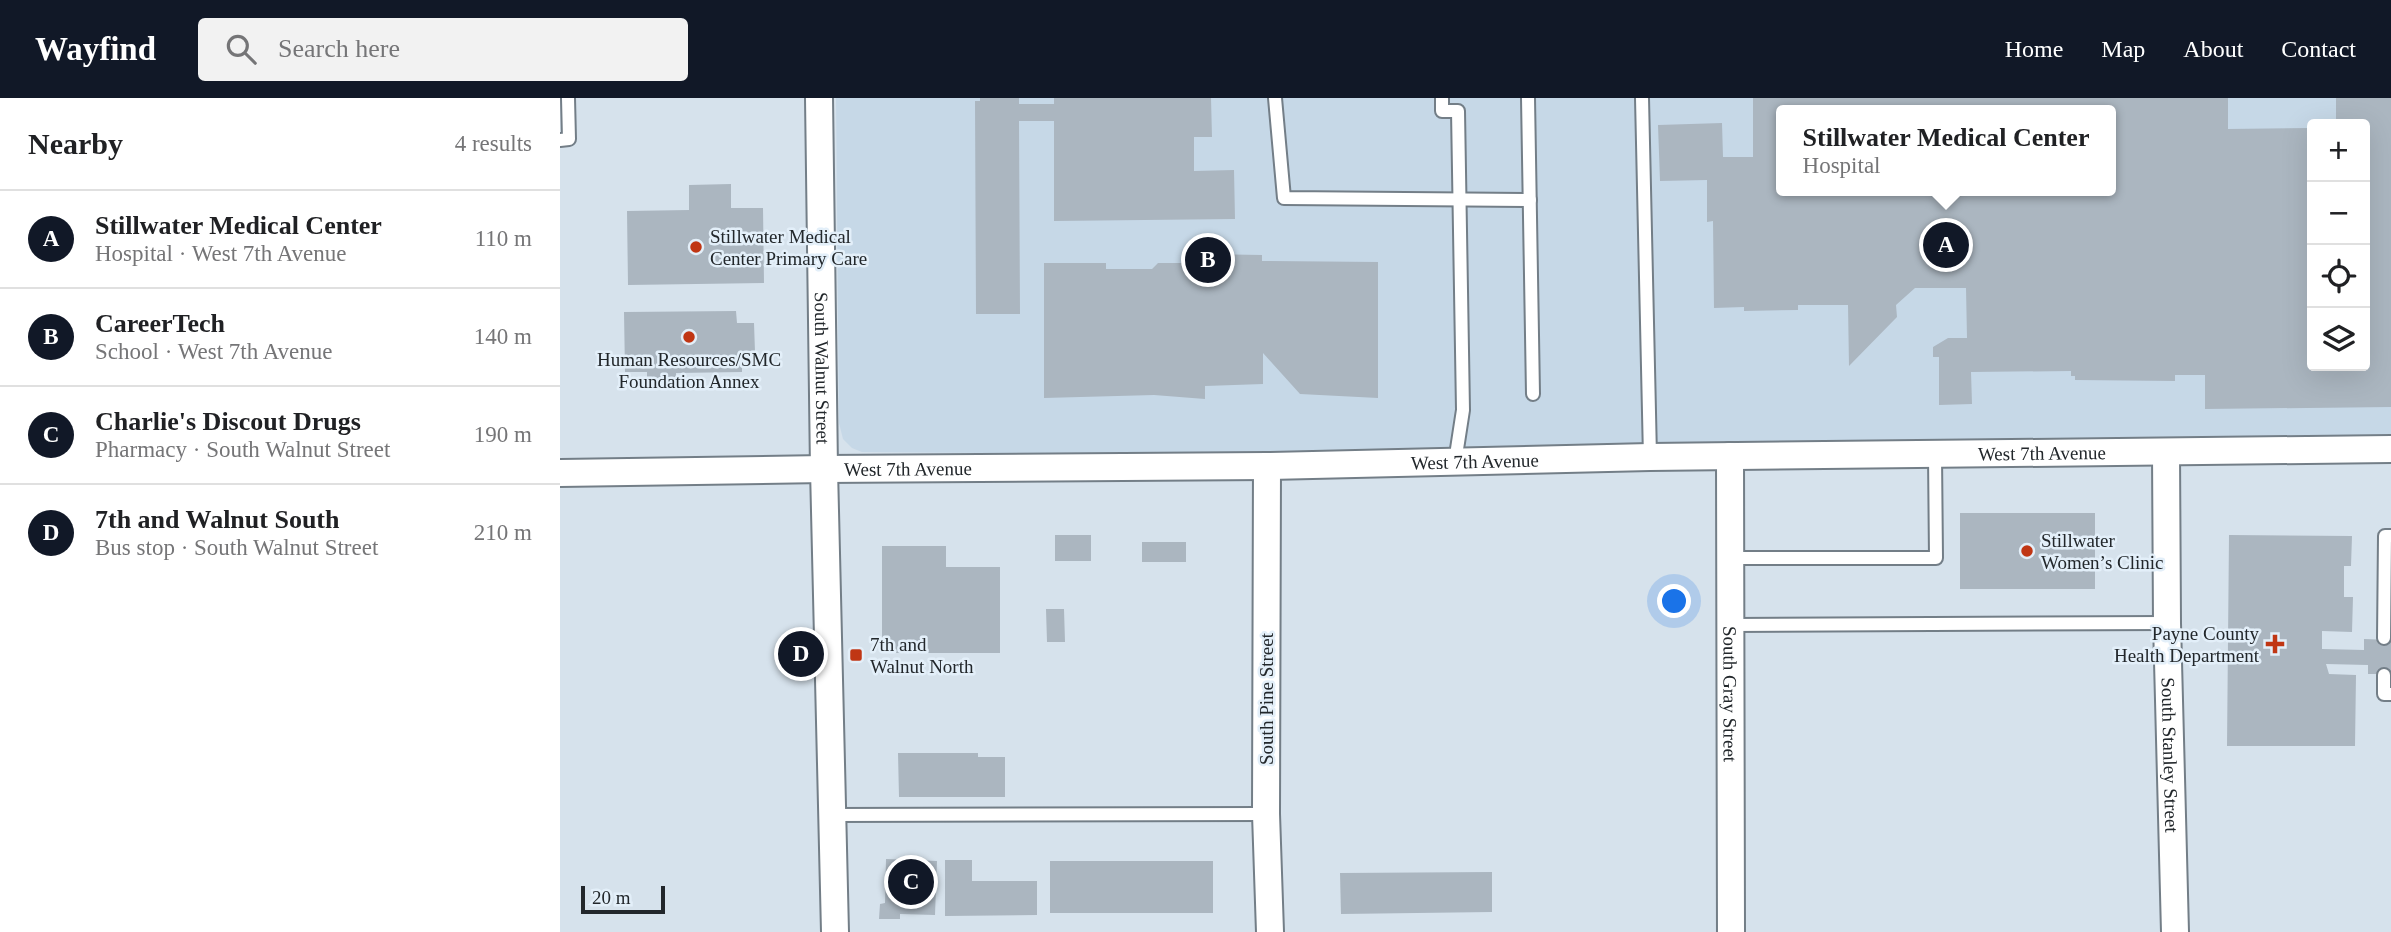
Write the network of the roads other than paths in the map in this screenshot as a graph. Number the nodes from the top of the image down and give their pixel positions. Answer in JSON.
{"nodes":[{"id":1,"x":568,"y":98,"type":"edge"},
{"id":2,"x":819,"y":98,"type":"edge"},
{"id":3,"x":1275,"y":98,"type":"edge"},
{"id":4,"x":1442,"y":98,"type":"edge"},
{"id":5,"x":1528,"y":98,"type":"edge"},
{"id":6,"x":1642,"y":98,"type":"edge"},
{"id":7,"x":560,"y":139,"type":"edge"},
{"id":8,"x":1459,"y":200,"type":"junction"},
{"id":9,"x":1530,"y":200,"type":"junction"},
{"id":10,"x":1532,"y":394,"type":"dead end"},
{"id":11,"x":2391,"y":449,"type":"edge"},
{"id":12,"x":2166,"y":452,"type":"junction"},
{"id":13,"x":1935,"y":455,"type":"junction"},
{"id":14,"x":1730,"y":456,"type":"junction"},
{"id":15,"x":1650,"y":457,"type":"junction"},
{"id":16,"x":1455,"y":462,"type":"junction"},
{"id":17,"x":1267,"y":466,"type":"junction"},
{"id":18,"x":824,"y":468,"type":"junction"},
{"id":19,"x":560,"y":473,"type":"edge"},
{"id":20,"x":2391,"y":536,"type":"edge"},
{"id":21,"x":1730,"y":558,"type":"junction"},
{"id":22,"x":2167,"y":623,"type":"junction"},
{"id":23,"x":1731,"y":625,"type":"junction"},
{"id":24,"x":2384,"y":638,"type":"dead end"},
{"id":25,"x":2384,"y":675,"type":"dead end"},
{"id":26,"x":2391,"y":694,"type":"edge"},
{"id":27,"x":1266,"y":814,"type":"junction"},
{"id":28,"x":833,"y":816,"type":"junction"},
{"id":29,"x":835,"y":932,"type":"edge"},
{"id":30,"x":1270,"y":932,"type":"edge"},
{"id":31,"x":1731,"y":932,"type":"edge"},
{"id":32,"x":2175,"y":932,"type":"edge"}],
"edges":[{"from":1,"to":7,"type":"lane"},
{"from":2,"to":18,"type":"street","name":"South Walnut Street"},
{"from":3,"to":8,"type":"lane"},
{"from":4,"to":8,"type":"lane"},
{"from":5,"to":9,"type":"lane"},
{"from":6,"to":15,"type":"lane"},
{"from":8,"to":9,"type":"lane"},
{"from":8,"to":16,"type":"lane"},
{"from":9,"to":10,"type":"lane"},
{"from":11,"to":12,"type":"street","name":"West 7th Avenue"},
{"from":12,"to":13,"type":"street","name":"West 7th Avenue"},
{"from":12,"to":22,"type":"street","name":"South Stanley Street"},
{"from":13,"to":14,"type":"street","name":"West 7th Avenue"},
{"from":13,"to":21,"type":"lane"},
{"from":14,"to":15,"type":"street","name":"West 7th Avenue"},
{"from":14,"to":21,"type":"street","name":"South Gray Street"},
{"from":15,"to":16,"type":"street","name":"West 7th Avenue"},
{"from":16,"to":17,"type":"street","name":"West 7th Avenue"},
{"from":17,"to":18,"type":"street","name":"West 7th Avenue"},
{"from":17,"to":27,"type":"street","name":"South Pine Street"},
{"from":18,"to":19,"type":"street","name":"West 7th Avenue"},
{"from":18,"to":28,"type":"street","name":"South Walnut Street"},
{"from":20,"to":24,"type":"lane"},
{"from":21,"to":23,"type":"street","name":"South Gray Street"},
{"from":22,"to":23,"type":"lane"},
{"from":22,"to":32,"type":"street","name":"South Stanley Street"},
{"from":23,"to":31,"type":"street","name":"South Gray Street"},
{"from":25,"to":26,"type":"lane"},
{"from":27,"to":28,"type":"lane"},
{"from":27,"to":30,"type":"street","name":"South Pine Street"},
{"from":28,"to":29,"type":"street","name":"South Walnut Street"}]}
